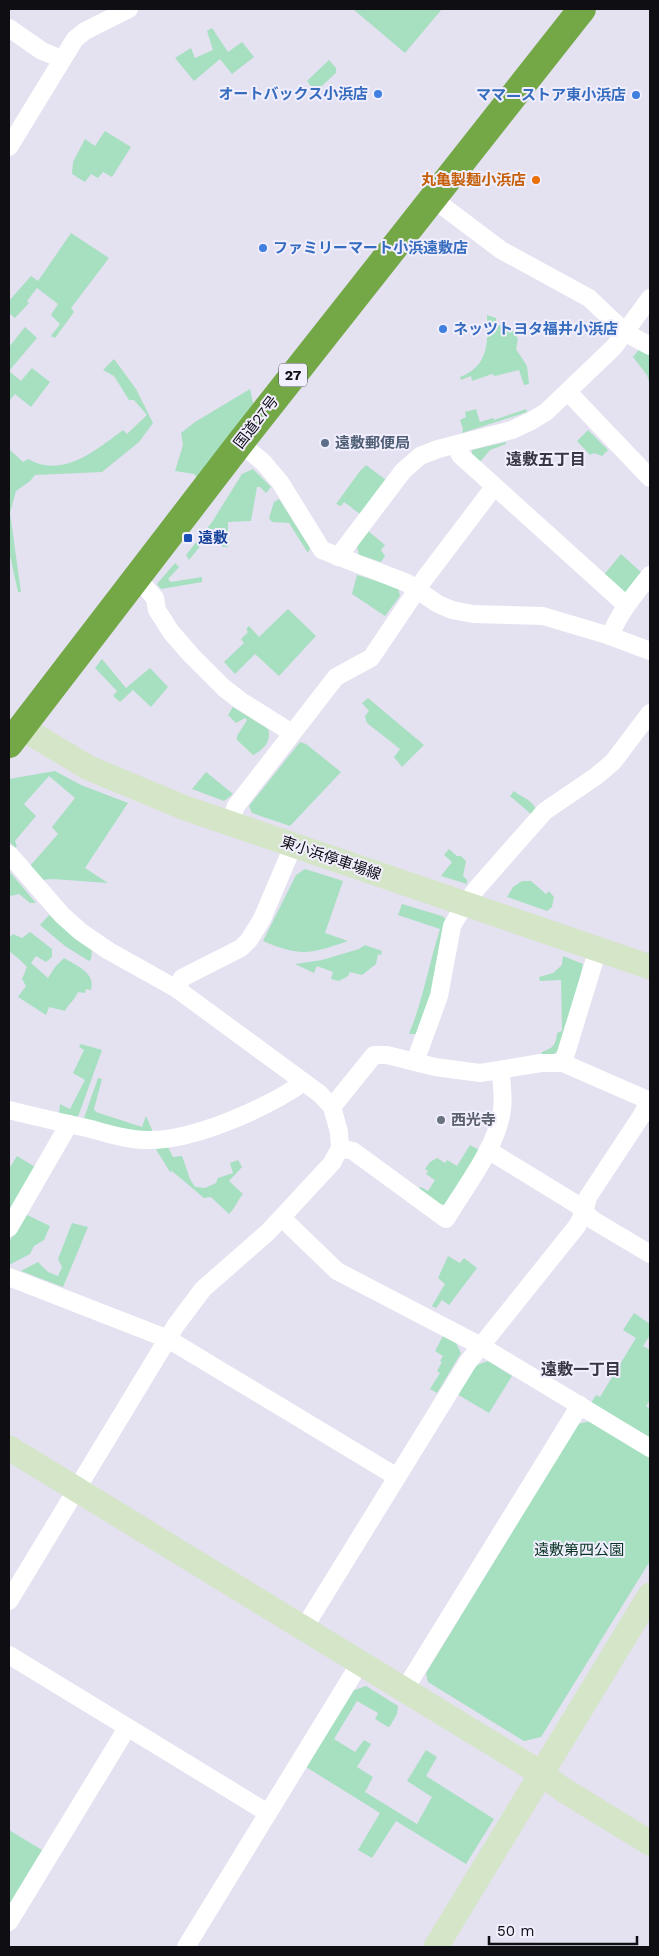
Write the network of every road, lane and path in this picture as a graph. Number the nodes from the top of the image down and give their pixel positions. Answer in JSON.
{"nodes":[{"id":1,"x":129,"y":9,"type":"edge"},
{"id":2,"x":582,"y":9,"type":"edge"},
{"id":3,"x":9,"y":28,"type":"edge"},
{"id":4,"x":62,"y":59,"type":"junction"},
{"id":5,"x":9,"y":147,"type":"edge"},
{"id":6,"x":432,"y":198,"type":"junction"},
{"id":7,"x":650,"y":298,"type":"edge"},
{"id":8,"x":626,"y":333,"type":"junction"},
{"id":9,"x":650,"y":346,"type":"edge"},
{"id":10,"x":568,"y":392,"type":"junction"},
{"id":11,"x":240,"y":443,"type":"junction"},
{"id":12,"x":456,"y":445,"type":"junction"},
{"id":13,"x":650,"y":478,"type":"edge"},
{"id":14,"x":494,"y":487,"type":"junction"},
{"id":15,"x":338,"y":557,"type":"junction"},
{"id":16,"x":650,"y":575,"type":"edge"},
{"id":17,"x":137,"y":578,"type":"junction"},
{"id":18,"x":418,"y":590,"type":"junction"},
{"id":19,"x":626,"y":605,"type":"junction"},
{"id":20,"x":610,"y":636,"type":"junction"},
{"id":21,"x":650,"y":651,"type":"edge"},
{"id":22,"x":650,"y":713,"type":"edge"},
{"id":23,"x":292,"y":733,"type":"junction"},
{"id":24,"x":15,"y":736,"type":"edge"},
{"id":25,"x":230,"y":823,"type":"junction"},
{"id":26,"x":293,"y":846,"type":"junction"},
{"id":27,"x":9,"y":854,"type":"edge"},
{"id":28,"x":466,"y":904,"type":"junction"},
{"id":29,"x":598,"y":948,"type":"junction"},
{"id":30,"x":650,"y":967,"type":"edge"},
{"id":31,"x":177,"y":988,"type":"junction"},
{"id":32,"x":415,"y":1062,"type":"junction"},
{"id":33,"x":563,"y":1063,"type":"junction"},
{"id":34,"x":501,"y":1071,"type":"junction"},
{"id":35,"x":304,"y":1082,"type":"junction"},
{"id":36,"x":650,"y":1100,"type":"edge"},
{"id":37,"x":332,"y":1107,"type":"junction"},
{"id":38,"x":9,"y":1110,"type":"edge"},
{"id":39,"x":69,"y":1124,"type":"junction"},
{"id":40,"x":340,"y":1148,"type":"junction"},
{"id":41,"x":488,"y":1150,"type":"junction"},
{"id":42,"x":584,"y":1213,"type":"junction"},
{"id":43,"x":282,"y":1218,"type":"junction"},
{"id":44,"x":9,"y":1228,"type":"edge"},
{"id":45,"x":650,"y":1254,"type":"edge"},
{"id":46,"x":10,"y":1281,"type":"edge"},
{"id":47,"x":168,"y":1339,"type":"junction"},
{"id":48,"x":481,"y":1346,"type":"junction"},
{"id":49,"x":580,"y":1405,"type":"junction"},
{"id":50,"x":9,"y":1448,"type":"edge"},
{"id":51,"x":650,"y":1448,"type":"edge"},
{"id":52,"x":396,"y":1477,"type":"junction"},
{"id":53,"x":77,"y":1490,"type":"junction"},
{"id":54,"x":650,"y":1595,"type":"edge"},
{"id":55,"x":9,"y":1601,"type":"edge"},
{"id":56,"x":304,"y":1628,"type":"junction"},
{"id":57,"x":9,"y":1655,"type":"edge"},
{"id":58,"x":360,"y":1663,"type":"junction"},
{"id":59,"x":405,"y":1690,"type":"junction"},
{"id":60,"x":127,"y":1728,"type":"junction"},
{"id":61,"x":542,"y":1774,"type":"junction"},
{"id":62,"x":268,"y":1813,"type":"junction"},
{"id":63,"x":650,"y":1843,"type":"edge"},
{"id":64,"x":9,"y":1922,"type":"edge"},
{"id":65,"x":186,"y":1947,"type":"edge"},
{"id":66,"x":436,"y":1947,"type":"edge"}],
"edges":[{"from":1,"to":4,"type":"street"},
{"from":2,"to":6,"type":"highway","name":"国道27号","number":"27"},
{"from":3,"to":4,"type":"street"},
{"from":4,"to":5,"type":"street"},
{"from":6,"to":8,"type":"street"},
{"from":6,"to":11,"type":"highway","name":"国道27号","number":"27"},
{"from":7,"to":8,"type":"street"},
{"from":8,"to":9,"type":"street"},
{"from":8,"to":10,"type":"street"},
{"from":10,"to":12,"type":"street"},
{"from":10,"to":13,"type":"street"},
{"from":11,"to":15,"type":"street"},
{"from":11,"to":17,"type":"highway","name":"国道27号","number":"27"},
{"from":12,"to":14,"type":"street"},
{"from":12,"to":15,"type":"street"},
{"from":14,"to":18,"type":"street"},
{"from":14,"to":19,"type":"street"},
{"from":15,"to":18,"type":"street"},
{"from":16,"to":19,"type":"street"},
{"from":17,"to":23,"type":"street"},
{"from":17,"to":24,"type":"highway","name":"国道27号","number":"27"},
{"from":18,"to":20,"type":"street"},
{"from":18,"to":23,"type":"street"},
{"from":19,"to":20,"type":"street"},
{"from":20,"to":21,"type":"street"},
{"from":22,"to":28,"type":"street"},
{"from":23,"to":25,"type":"street"},
{"from":24,"to":25,"type":"street","name":"東小浜停車場線"},
{"from":25,"to":26,"type":"street","name":"東小浜停車場線"},
{"from":26,"to":28,"type":"street","name":"東小浜停車場線"},
{"from":26,"to":31,"type":"street"},
{"from":27,"to":31,"type":"street"},
{"from":28,"to":29,"type":"street","name":"東小浜停車場線"},
{"from":28,"to":32,"type":"street"},
{"from":29,"to":30,"type":"street","name":"東小浜停車場線"},
{"from":29,"to":33,"type":"street"},
{"from":31,"to":35,"type":"street"},
{"from":32,"to":34,"type":"street"},
{"from":32,"to":37,"type":"street"},
{"from":33,"to":34,"type":"street"},
{"from":33,"to":36,"type":"street"},
{"from":34,"to":41,"type":"street"},
{"from":35,"to":37,"type":"street"},
{"from":35,"to":39,"type":"street"},
{"from":36,"to":42,"type":"street"},
{"from":37,"to":40,"type":"street"},
{"from":38,"to":39,"type":"street"},
{"from":39,"to":44,"type":"street"},
{"from":40,"to":41,"type":"street"},
{"from":40,"to":43,"type":"street"},
{"from":41,"to":42,"type":"street"},
{"from":42,"to":45,"type":"street"},
{"from":42,"to":48,"type":"street"},
{"from":43,"to":47,"type":"street"},
{"from":43,"to":48,"type":"street"},
{"from":46,"to":47,"type":"street"},
{"from":47,"to":52,"type":"street"},
{"from":47,"to":53,"type":"street"},
{"from":48,"to":49,"type":"street"},
{"from":48,"to":52,"type":"street"},
{"from":49,"to":51,"type":"street"},
{"from":49,"to":59,"type":"street"},
{"from":50,"to":53,"type":"street"},
{"from":52,"to":56,"type":"street"},
{"from":53,"to":55,"type":"street"},
{"from":53,"to":56,"type":"street"},
{"from":54,"to":61,"type":"street"},
{"from":56,"to":58,"type":"street"},
{"from":57,"to":60,"type":"street"},
{"from":58,"to":59,"type":"street"},
{"from":58,"to":62,"type":"street"},
{"from":59,"to":61,"type":"street"},
{"from":60,"to":62,"type":"street"},
{"from":60,"to":64,"type":"street"},
{"from":61,"to":63,"type":"street"},
{"from":61,"to":66,"type":"street"},
{"from":62,"to":65,"type":"street"}]}
